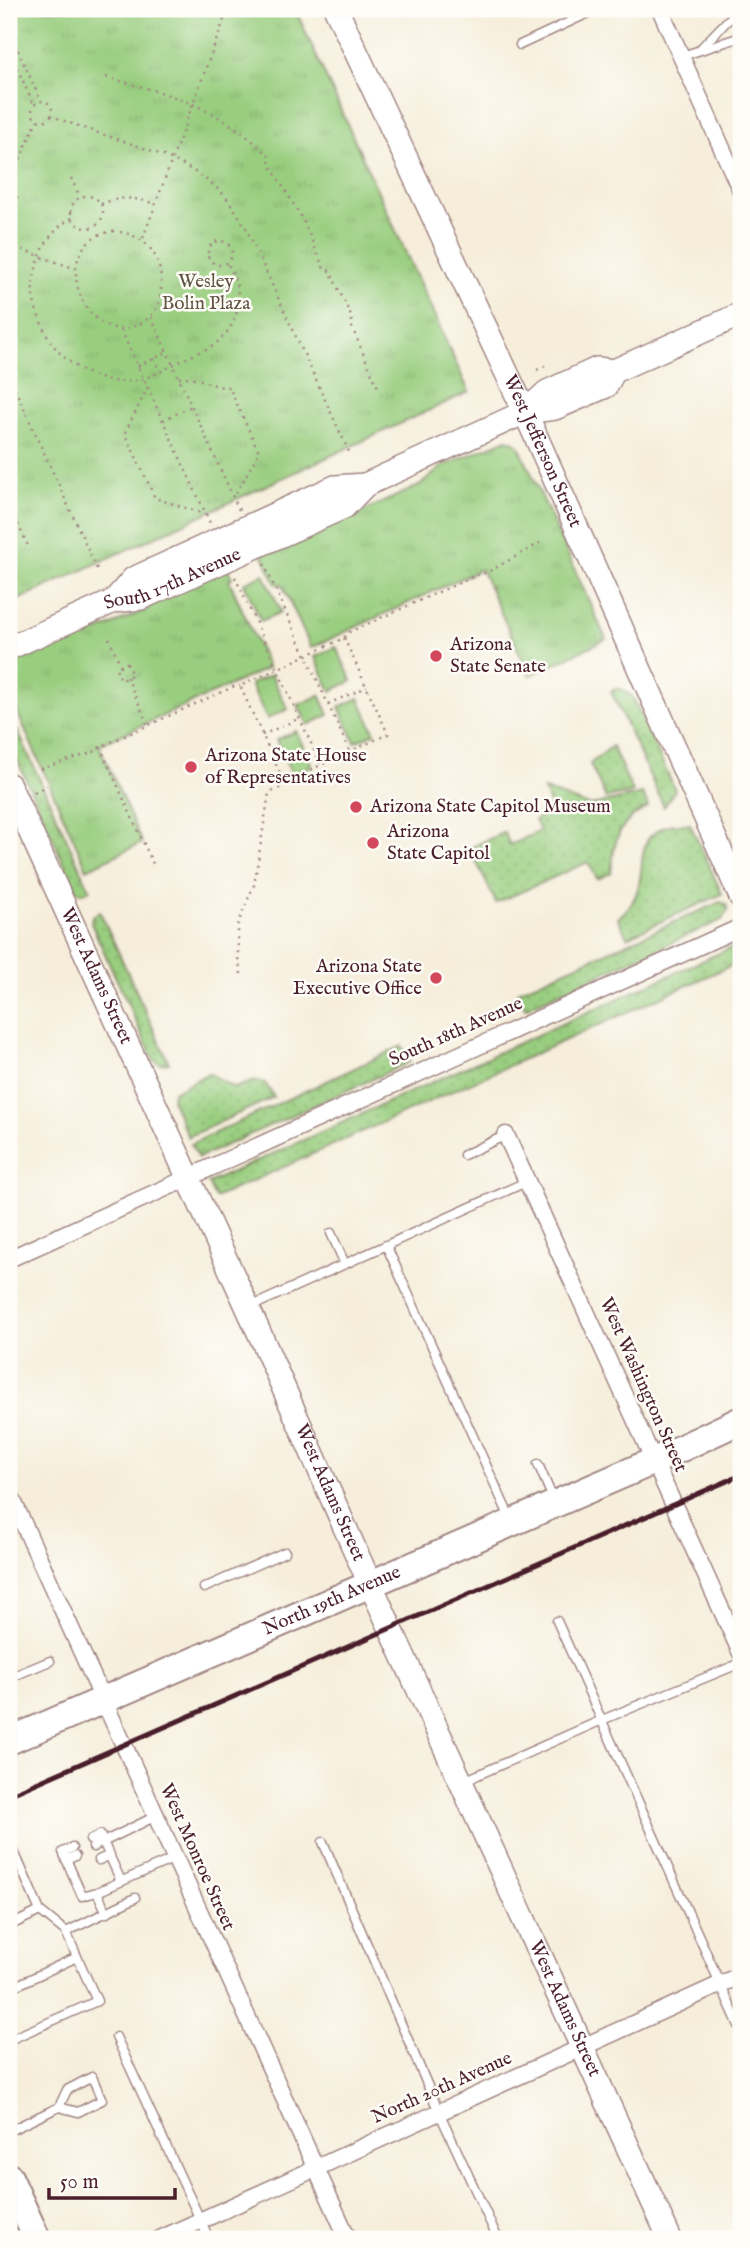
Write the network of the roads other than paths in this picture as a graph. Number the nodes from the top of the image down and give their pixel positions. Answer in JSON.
{"nodes":[{"id":1,"x":336,"y":9,"type":"edge"},
{"id":2,"x":597,"y":9,"type":"edge"},
{"id":3,"x":660,"y":9,"type":"edge"},
{"id":4,"x":741,"y":12,"type":"edge"},
{"id":5,"x":741,"y":37,"type":"edge"},
{"id":6,"x":520,"y":45,"type":"dead end"},
{"id":7,"x":701,"y":48,"type":"junction"},
{"id":8,"x":682,"y":57,"type":"junction"},
{"id":9,"x":741,"y":191,"type":"edge"},
{"id":10,"x":741,"y":314,"type":"edge"},
{"id":11,"x":525,"y":412,"type":"junction"},
{"id":12,"x":9,"y":648,"type":"edge"},
{"id":13,"x":9,"y":785,"type":"edge"},
{"id":14,"x":741,"y":897,"type":"edge"},
{"id":15,"x":741,"y":927,"type":"edge"},
{"id":16,"x":506,"y":1135,"type":"joint"},
{"id":17,"x":464,"y":1155,"type":"dead end"},
{"id":18,"x":188,"y":1178,"type":"junction"},
{"id":19,"x":528,"y":1181,"type":"junction"},
{"id":20,"x":331,"y":1233,"type":"dead end"},
{"id":21,"x":386,"y":1245,"type":"junction"},
{"id":22,"x":9,"y":1259,"type":"edge"},
{"id":23,"x":345,"y":1264,"type":"junction"},
{"id":24,"x":248,"y":1308,"type":"junction"},
{"id":25,"x":741,"y":1420,"type":"edge"},
{"id":26,"x":654,"y":1461,"type":"junction"},
{"id":27,"x":538,"y":1464,"type":"dead end"},
{"id":28,"x":9,"y":1492,"type":"edge"},
{"id":29,"x":555,"y":1503,"type":"junction"},
{"id":30,"x":512,"y":1522,"type":"junction"},
{"id":31,"x":285,"y":1552,"type":"dead end"},
{"id":32,"x":370,"y":1584,"type":"junction"},
{"id":33,"x":204,"y":1588,"type":"dead end"},
{"id":34,"x":557,"y":1620,"type":"dead end"},
{"id":35,"x":741,"y":1653,"type":"edge"},
{"id":36,"x":50,"y":1661,"type":"dead end"},
{"id":37,"x":741,"y":1663,"type":"edge"},
{"id":38,"x":9,"y":1678,"type":"edge"},
{"id":39,"x":105,"y":1700,"type":"junction"},
{"id":40,"x":602,"y":1720,"type":"junction"},
{"id":41,"x":9,"y":1741,"type":"edge"},
{"id":42,"x":462,"y":1782,"type":"junction"},
{"id":43,"x":156,"y":1816,"type":"junction"},
{"id":44,"x":9,"y":1840,"type":"edge"},
{"id":45,"x":323,"y":1842,"type":"dead end"},
{"id":46,"x":105,"y":1845,"type":"junction"},
{"id":47,"x":174,"y":1858,"type":"junction"},
{"id":48,"x":67,"y":1863,"type":"junction"},
{"id":49,"x":121,"y":1881,"type":"junction"},
{"id":50,"x":97,"y":1892,"type":"junction"},
{"id":51,"x":135,"y":1898,"type":"dead end"},
{"id":52,"x":40,"y":1911,"type":"junction"},
{"id":53,"x":107,"y":1913,"type":"junction"},
{"id":54,"x":9,"y":1926,"type":"edge"},
{"id":55,"x":66,"y":1932,"type":"junction"},
{"id":56,"x":77,"y":1957,"type":"junction"},
{"id":57,"x":741,"y":1975,"type":"edge"},
{"id":58,"x":720,"y":1984,"type":"junction"},
{"id":59,"x":9,"y":1989,"type":"edge"},
{"id":60,"x":741,"y":2030,"type":"edge"},
{"id":61,"x":116,"y":2037,"type":"dead end"},
{"id":62,"x":9,"y":2040,"type":"edge"},
{"id":63,"x":582,"y":2047,"type":"junction"},
{"id":64,"x":60,"y":2106,"type":"junction"},
{"id":65,"x":439,"y":2112,"type":"junction"},
{"id":66,"x":9,"y":2131,"type":"edge"},
{"id":67,"x":315,"y":2169,"type":"junction"},
{"id":68,"x":9,"y":2177,"type":"edge"},
{"id":69,"x":201,"y":2221,"type":"junction"},
{"id":70,"x":37,"y":2239,"type":"edge"},
{"id":71,"x":160,"y":2239,"type":"edge"},
{"id":72,"x":209,"y":2239,"type":"edge"},
{"id":73,"x":348,"y":2239,"type":"edge"},
{"id":74,"x":498,"y":2239,"type":"edge"},
{"id":75,"x":670,"y":2239,"type":"edge"}],
"edges":[{"from":1,"to":11,"type":"main road","name":"West Jefferson Street"},
{"from":2,"to":6,"type":"lane"},
{"from":3,"to":8,"type":"street"},
{"from":4,"to":7,"type":"lane"},
{"from":5,"to":7,"type":"lane"},
{"from":7,"to":8,"type":"lane"},
{"from":8,"to":9,"type":"street"},
{"from":10,"to":11,"type":"main road","name":"South 17th Avenue"},
{"from":11,"to":12,"type":"main road","name":"South 17th Avenue"},
{"from":11,"to":14,"type":"main road","name":"West Jefferson Street"},
{"from":13,"to":18,"type":"main road","name":"West Adams Street"},
{"from":15,"to":18,"type":"street","name":"South 18th Avenue"},
{"from":16,"to":17,"type":"lane"},
{"from":16,"to":19,"type":"street","name":"West Washington Street"},
{"from":18,"to":22,"type":"street","name":"South 18th Avenue"},
{"from":18,"to":24,"type":"main road","name":"West Adams Street"},
{"from":19,"to":21,"type":"lane"},
{"from":19,"to":26,"type":"street","name":"West Washington Street"},
{"from":20,"to":23,"type":"lane"},
{"from":21,"to":23,"type":"lane"},
{"from":21,"to":30,"type":"lane"},
{"from":23,"to":24,"type":"lane"},
{"from":24,"to":32,"type":"main road","name":"West Adams Street"},
{"from":25,"to":26,"type":"main road","name":"North 19th Avenue"},
{"from":26,"to":29,"type":"main road","name":"North 19th Avenue"},
{"from":26,"to":35,"type":"street","name":"West Washington Street"},
{"from":27,"to":29,"type":"lane"},
{"from":28,"to":39,"type":"street","name":"West Monroe Street"},
{"from":29,"to":30,"type":"main road","name":"North 19th Avenue"},
{"from":30,"to":32,"type":"main road","name":"North 19th Avenue"},
{"from":31,"to":33,"type":"lane"},
{"from":32,"to":39,"type":"main road","name":"North 19th Avenue"},
{"from":32,"to":42,"type":"main road","name":"West Adams Street"},
{"from":34,"to":40,"type":"lane"},
{"from":36,"to":38,"type":"lane"},
{"from":37,"to":40,"type":"lane"},
{"from":39,"to":41,"type":"main road","name":"North 19th Avenue"},
{"from":39,"to":43,"type":"street","name":"West Monroe Street"},
{"from":40,"to":42,"type":"lane"},
{"from":40,"to":58,"type":"lane"},
{"from":42,"to":63,"type":"main road","name":"West Adams Street"},
{"from":43,"to":46,"type":"lane"},
{"from":43,"to":47,"type":"street","name":"West Monroe Street"},
{"from":44,"to":52,"type":"lane"},
{"from":45,"to":65,"type":"lane"},
{"from":46,"to":46,"type":"lane"},
{"from":46,"to":49,"type":"lane"},
{"from":47,"to":49,"type":"lane"},
{"from":47,"to":67,"type":"street","name":"West Monroe Street"},
{"from":48,"to":48,"type":"lane"},
{"from":48,"to":50,"type":"lane"},
{"from":49,"to":50,"type":"lane"},
{"from":50,"to":53,"type":"lane"},
{"from":51,"to":53,"type":"lane"},
{"from":52,"to":54,"type":"lane"},
{"from":52,"to":55,"type":"lane"},
{"from":53,"to":55,"type":"lane"},
{"from":55,"to":56,"type":"lane"},
{"from":56,"to":59,"type":"lane"},
{"from":56,"to":62,"type":"lane"},
{"from":57,"to":58,"type":"street","name":"North 20th Avenue"},
{"from":58,"to":60,"type":"lane"},
{"from":58,"to":63,"type":"street","name":"North 20th Avenue"},
{"from":61,"to":69,"type":"lane"},
{"from":63,"to":65,"type":"street","name":"North 20th Avenue"},
{"from":63,"to":75,"type":"main road","name":"West Adams Street"},
{"from":64,"to":64,"type":"lane"},
{"from":64,"to":66,"type":"lane"},
{"from":65,"to":67,"type":"street","name":"North 20th Avenue"},
{"from":65,"to":74,"type":"lane"},
{"from":67,"to":69,"type":"street","name":"North 20th Avenue"},
{"from":67,"to":73,"type":"street","name":"West Monroe Street"},
{"from":68,"to":70,"type":"main road"},
{"from":69,"to":71,"type":"street","name":"North 20th Avenue"},
{"from":69,"to":72,"type":"lane"}]}
